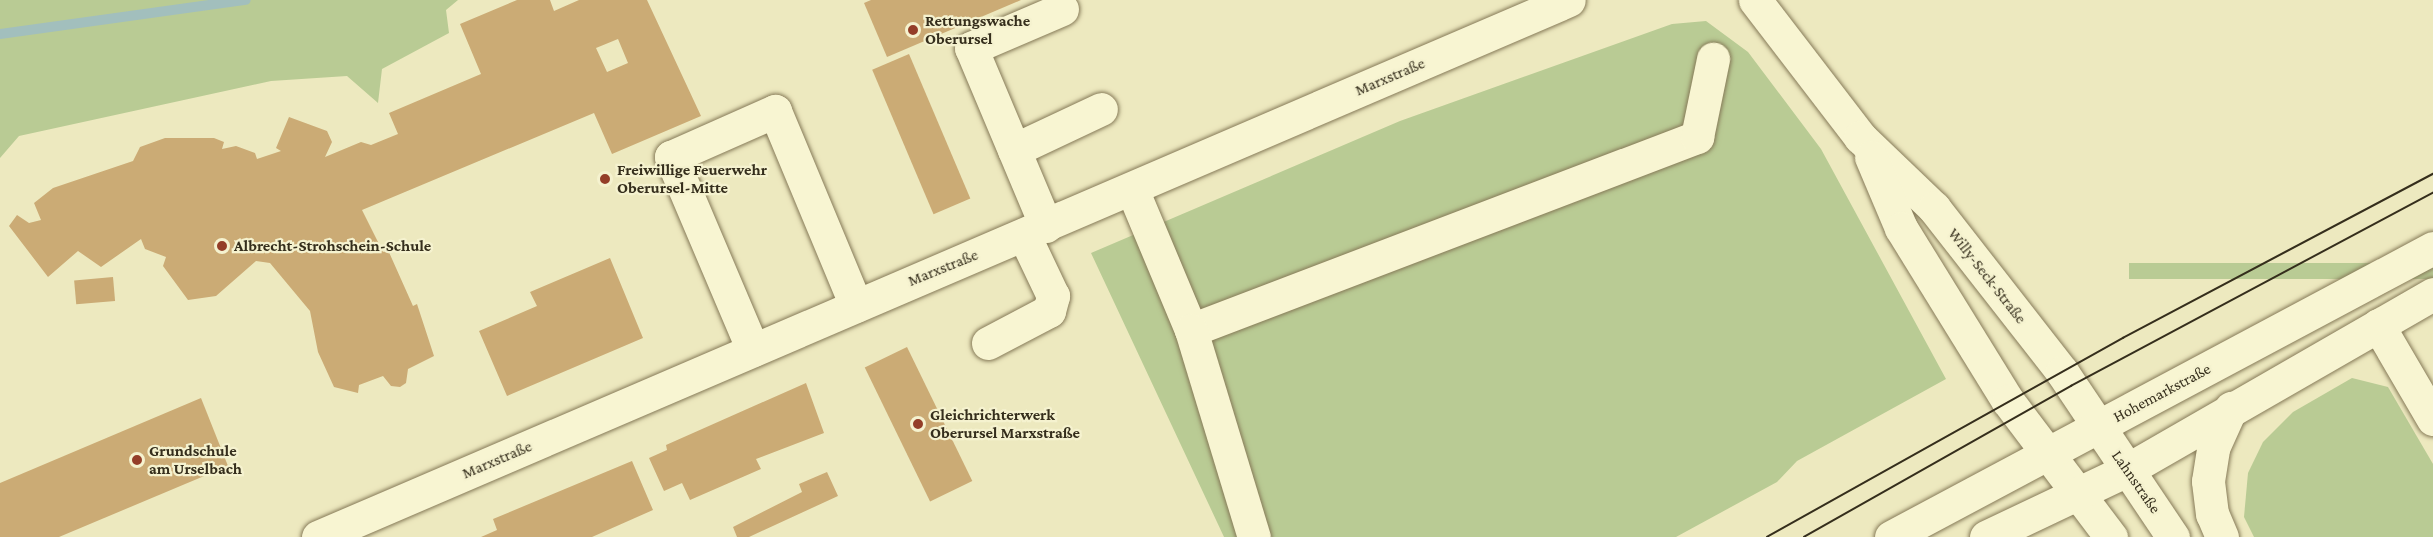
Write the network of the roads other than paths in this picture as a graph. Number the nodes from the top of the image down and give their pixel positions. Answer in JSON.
{"nodes":[{"id":1,"x":1569,"y":0,"type":"edge"},
{"id":2,"x":1755,"y":0,"type":"edge"},
{"id":3,"x":1062,"y":9,"type":"dead end"},
{"id":4,"x":1713,"y":59,"type":"dead end"},
{"id":5,"x":1101,"y":109,"type":"dead end"},
{"id":6,"x":1860,"y":137,"type":"junction"},
{"id":7,"x":1014,"y":150,"type":"junction"},
{"id":8,"x":1132,"y":189,"type":"junction"},
{"id":9,"x":1035,"y":231,"type":"junction"},
{"id":10,"x":2433,"y":248,"type":"edge"},
{"id":11,"x":2433,"y":294,"type":"edge"},
{"id":12,"x":856,"y":306,"type":"junction"},
{"id":13,"x":2378,"y":325,"type":"junction"},
{"id":14,"x":1191,"y":330,"type":"junction"},
{"id":15,"x":988,"y":343,"type":"dead end"},
{"id":16,"x":753,"y":350,"type":"junction"},
{"id":17,"x":2231,"y":408,"type":"junction"},
{"id":18,"x":2433,"y":419,"type":"edge"},
{"id":19,"x":2099,"y":428,"type":"junction"},
{"id":20,"x":2048,"y":455,"type":"junction"},
{"id":21,"x":2127,"y":470,"type":"junction"},
{"id":22,"x":2079,"y":494,"type":"junction"},
{"id":23,"x":318,"y":537,"type":"edge"},
{"id":24,"x":1254,"y":537,"type":"edge"},
{"id":25,"x":1891,"y":537,"type":"edge"},
{"id":26,"x":1986,"y":537,"type":"edge"},
{"id":27,"x":2111,"y":537,"type":"edge"},
{"id":28,"x":2173,"y":537,"type":"edge"},
{"id":29,"x":2222,"y":537,"type":"edge"}],
"edges":[{"from":1,"to":8,"type":"street","name":"Marxstraße"},
{"from":2,"to":6,"type":"street","name":"Willy-Seck-Straße"},
{"from":3,"to":7,"type":"street"},
{"from":4,"to":14,"type":"street"},
{"from":5,"to":7,"type":"street"},
{"from":6,"to":19,"type":"street","name":"Willy-Seck-Straße"},
{"from":6,"to":20,"type":"street","name":"Willy-Seck-Straße"},
{"from":7,"to":9,"type":"street"},
{"from":8,"to":9,"type":"street","name":"Marxstraße"},
{"from":8,"to":14,"type":"street"},
{"from":9,"to":12,"type":"street","name":"Marxstraße"},
{"from":9,"to":15,"type":"street"},
{"from":10,"to":19,"type":"street","name":"Hohemarkstraße"},
{"from":11,"to":13,"type":"street"},
{"from":12,"to":16,"type":"street","name":"Marxstraße"},
{"from":12,"to":16,"type":"street"},
{"from":13,"to":17,"type":"street"},
{"from":13,"to":18,"type":"street"},
{"from":14,"to":24,"type":"street"},
{"from":16,"to":23,"type":"street","name":"Marxstraße"},
{"from":17,"to":21,"type":"street"},
{"from":17,"to":29,"type":"street"},
{"from":19,"to":20,"type":"street","name":"Hohemarkstraße"},
{"from":19,"to":21,"type":"street","name":"Lahnstraße"},
{"from":20,"to":22,"type":"street"},
{"from":20,"to":25,"type":"street","name":"Hohemarkstraße"},
{"from":21,"to":22,"type":"street"},
{"from":21,"to":28,"type":"street","name":"Lahnstraße"},
{"from":22,"to":26,"type":"street"},
{"from":22,"to":27,"type":"street"}]}
